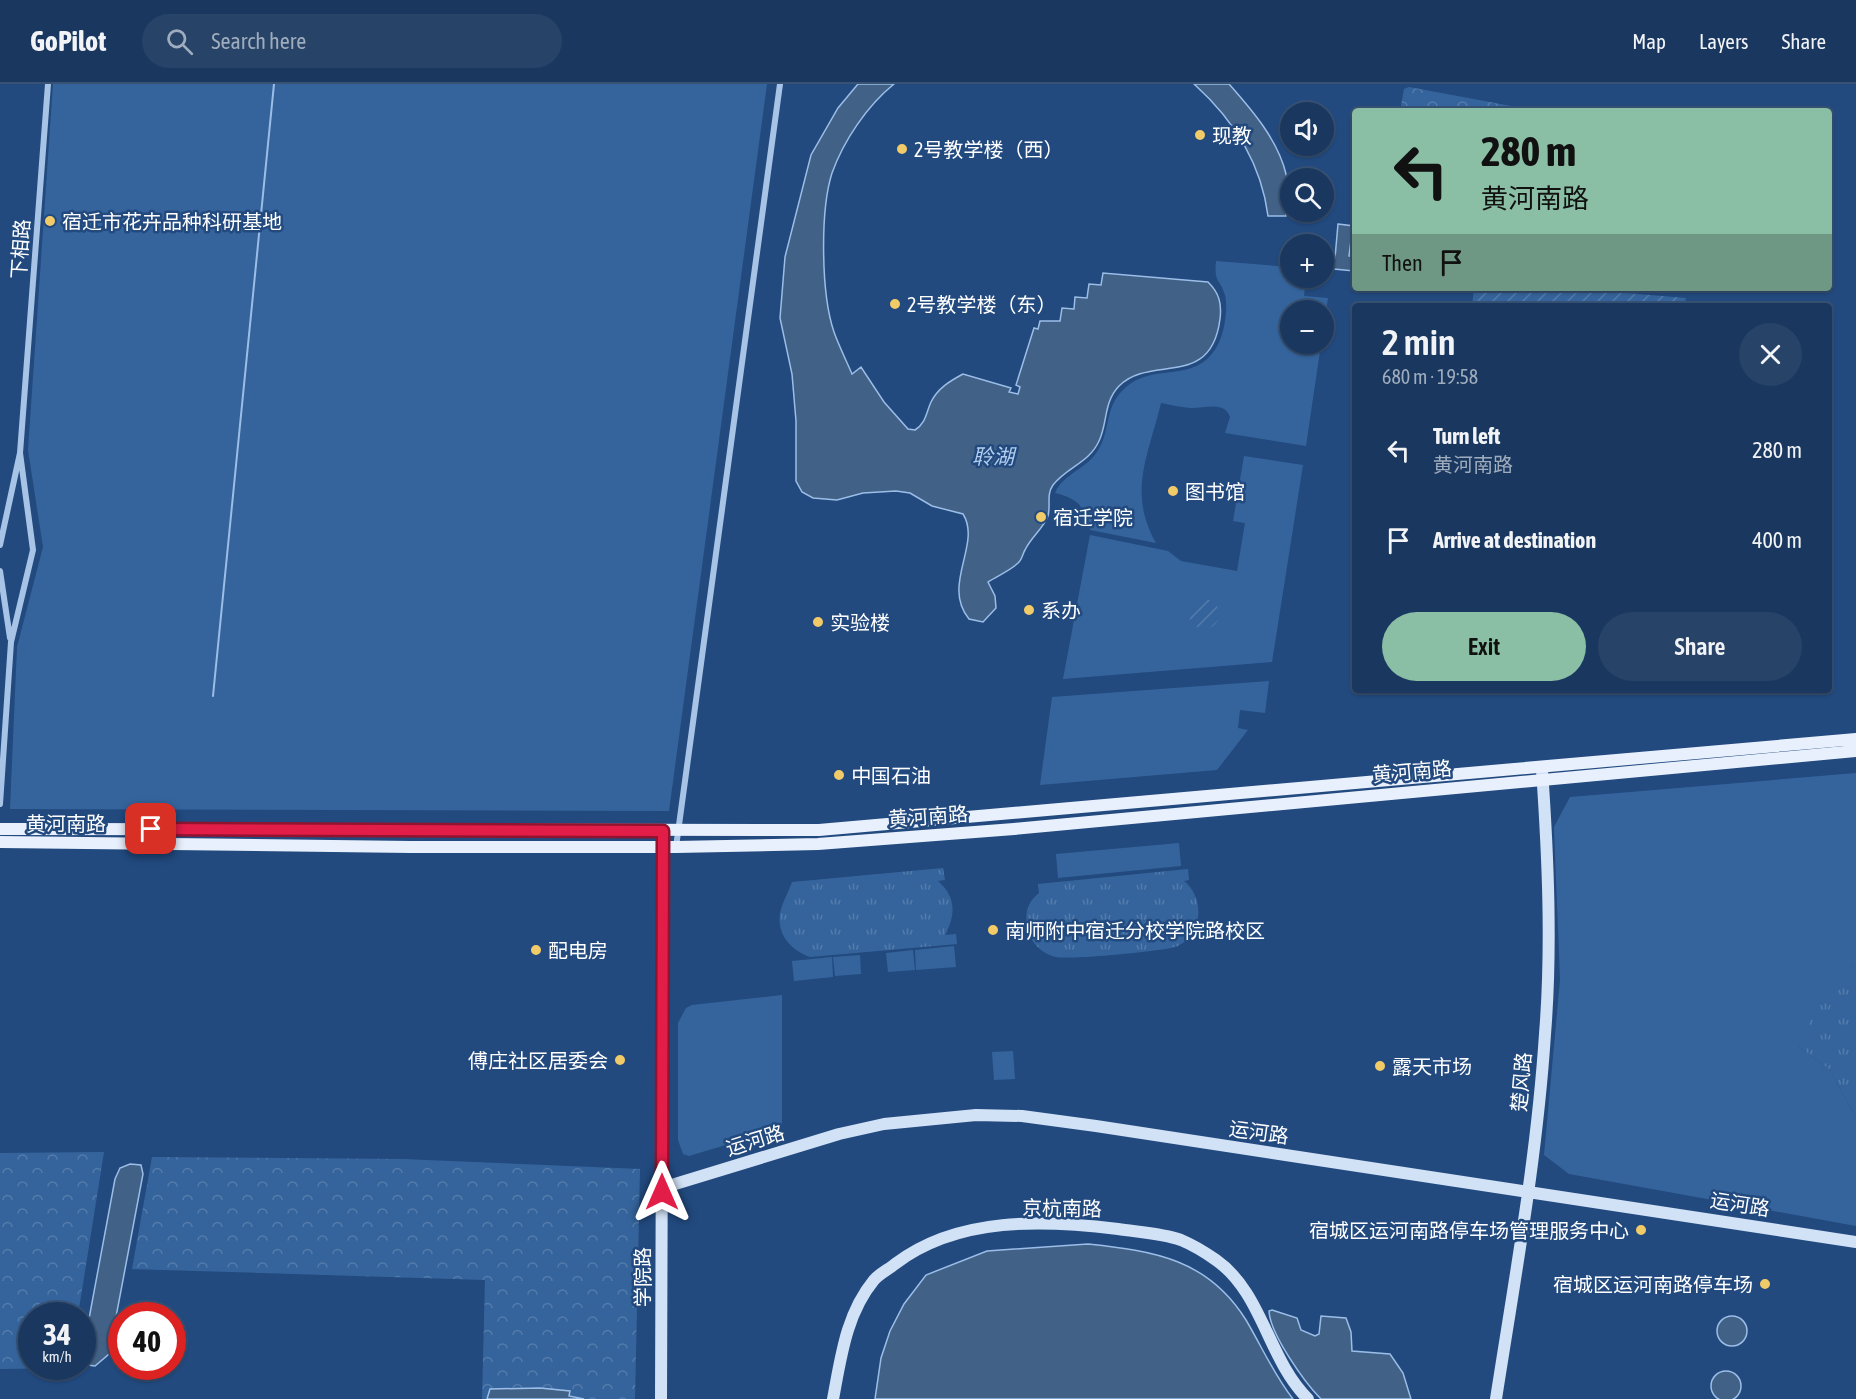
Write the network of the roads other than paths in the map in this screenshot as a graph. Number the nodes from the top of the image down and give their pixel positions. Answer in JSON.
{"nodes":[{"id":1,"x":48,"y":84,"type":"edge"},
{"id":2,"x":780,"y":84,"type":"edge"},
{"id":3,"x":20,"y":453,"type":"junction"},
{"id":4,"x":0,"y":545,"type":"edge"},
{"id":5,"x":0,"y":571,"type":"edge"},
{"id":6,"x":11,"y":642,"type":"junction"},
{"id":7,"x":1856,"y":739,"type":"edge"},
{"id":8,"x":1856,"y":752,"type":"edge"},
{"id":9,"x":1541,"y":766,"type":"junction"},
{"id":10,"x":1542,"y":779,"type":"junction"},
{"id":11,"x":0,"y":804,"type":"edge"},
{"id":12,"x":0,"y":829,"type":"edge"},
{"id":13,"x":663,"y":831,"type":"junction"},
{"id":14,"x":678,"y":831,"type":"junction"},
{"id":15,"x":0,"y":842,"type":"edge"},
{"id":16,"x":663,"y":847,"type":"junction"},
{"id":17,"x":676,"y":847,"type":"junction"},
{"id":18,"x":662,"y":1188,"type":"junction"},
{"id":19,"x":1529,"y":1191,"type":"junction"},
{"id":20,"x":1856,"y":1242,"type":"edge"},
{"id":21,"x":662,"y":1399,"type":"edge"},
{"id":22,"x":833,"y":1399,"type":"edge"},
{"id":23,"x":1308,"y":1399,"type":"edge"},
{"id":24,"x":1496,"y":1399,"type":"edge"}],
"edges":[{"from":1,"to":3,"type":"street","name":"下相路"},
{"from":2,"to":14,"type":"street"},
{"from":3,"to":4,"type":"street","name":"下相路"},
{"from":3,"to":6,"type":"street","name":"下相路"},
{"from":5,"to":6,"type":"street","name":"下相路"},
{"from":6,"to":11,"type":"street","name":"下相路"},
{"from":7,"to":9,"type":"main road","name":"黄河南路"},
{"from":8,"to":10,"type":"main road","name":"黄河南路"},
{"from":9,"to":10,"type":"street","name":"楚风路"},
{"from":9,"to":14,"type":"main road","name":"黄河南路"},
{"from":10,"to":17,"type":"main road","name":"黄河南路"},
{"from":10,"to":19,"type":"street","name":"楚风路"},
{"from":12,"to":13,"type":"main road","name":"黄河南路"},
{"from":13,"to":14,"type":"main road","name":"黄河南路"},
{"from":13,"to":16,"type":"street","name":"学院路"},
{"from":14,"to":17,"type":"street"},
{"from":15,"to":16,"type":"main road","name":"黄河南路"},
{"from":16,"to":17,"type":"main road","name":"黄河南路"},
{"from":16,"to":18,"type":"street","name":"学院路"},
{"from":18,"to":19,"type":"street","name":"运河路"},
{"from":18,"to":21,"type":"street","name":"学院路"},
{"from":19,"to":20,"type":"street","name":"运河路"},
{"from":19,"to":24,"type":"street","name":"楚风路"},
{"from":22,"to":23,"type":"street","name":"京杭南路"}]}
